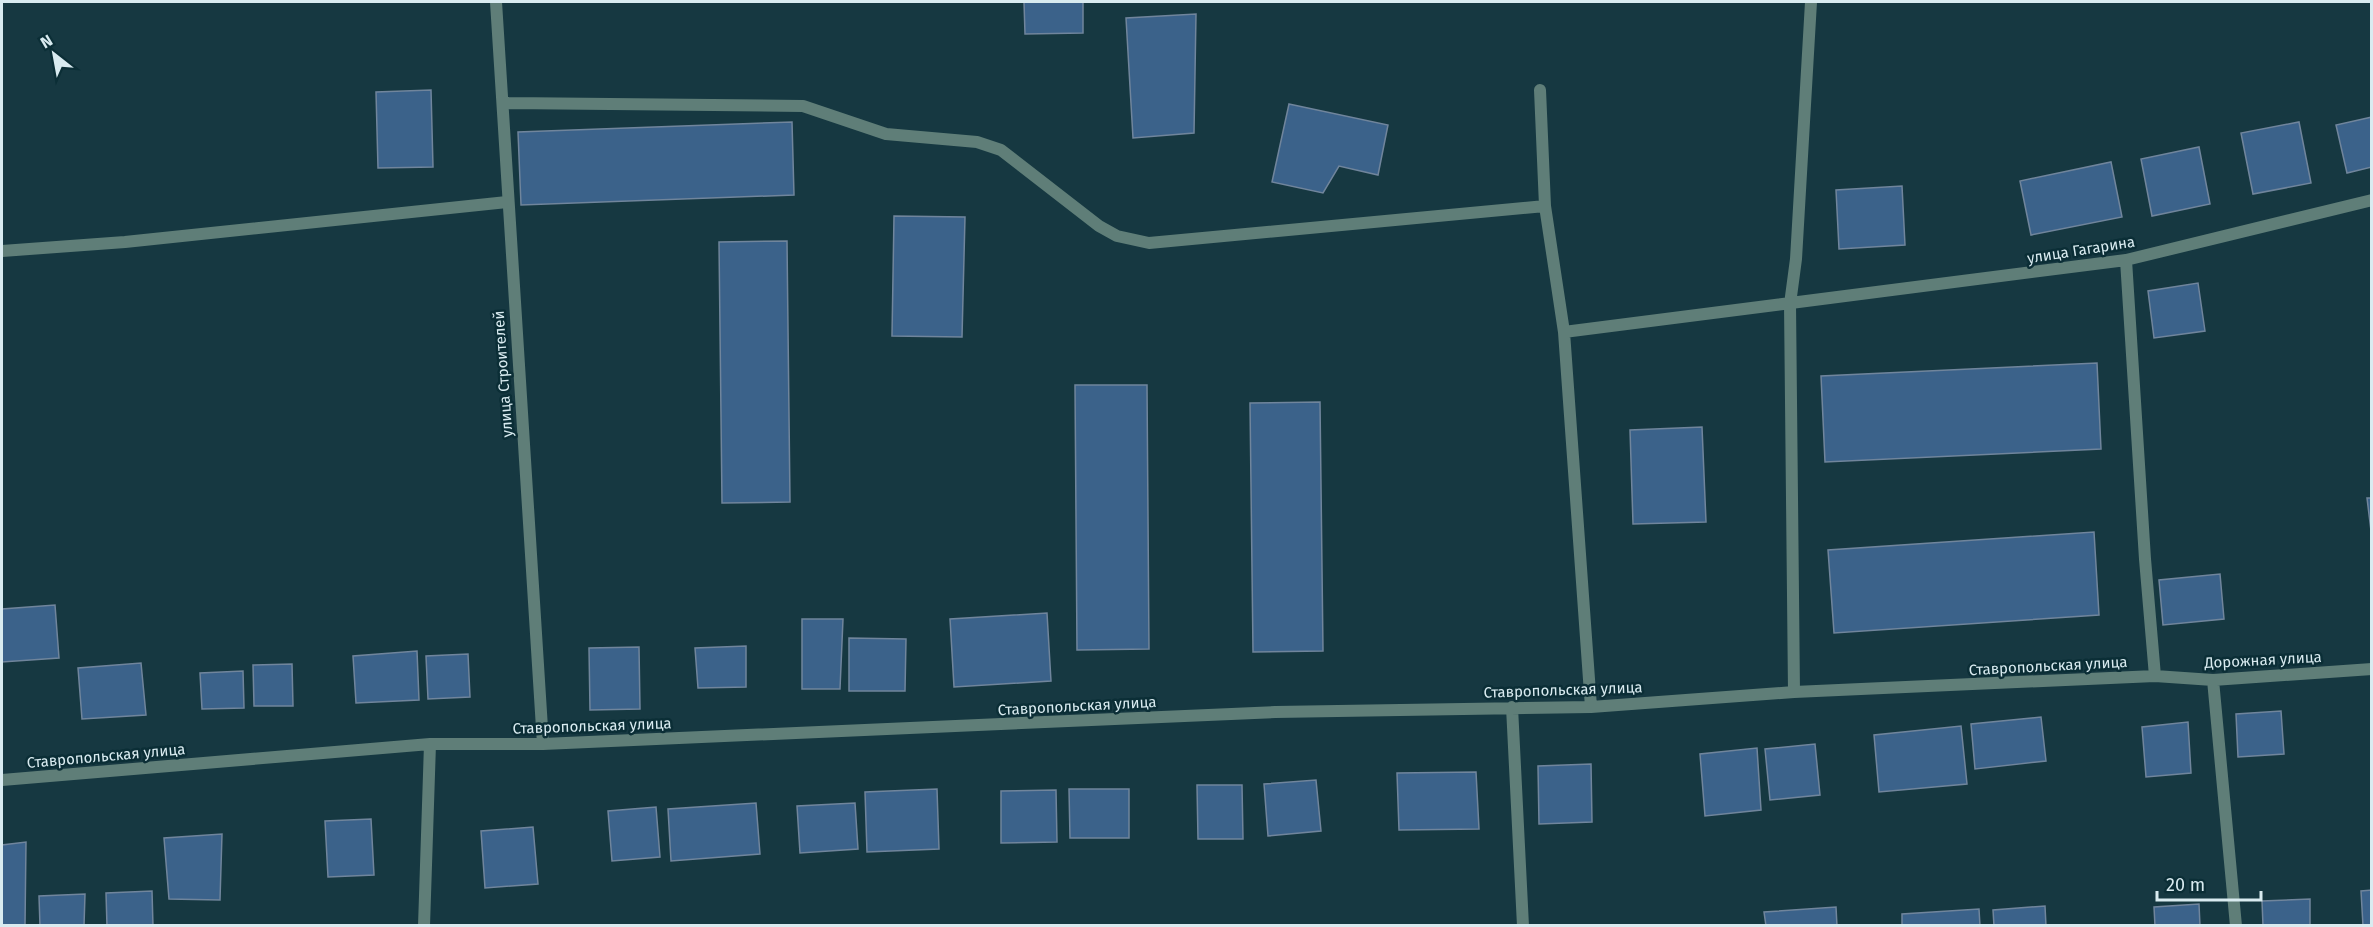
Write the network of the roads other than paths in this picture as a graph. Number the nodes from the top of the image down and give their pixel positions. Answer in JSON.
{"nodes":[{"id":1,"x":496,"y":2,"type":"edge"},
{"id":2,"x":1811,"y":2,"type":"edge"},
{"id":3,"x":1540,"y":90,"type":"dead end"},
{"id":4,"x":503,"y":103,"type":"junction"},
{"id":5,"x":2372,"y":200,"type":"edge"},
{"id":6,"x":507,"y":202,"type":"junction"},
{"id":7,"x":1545,"y":206,"type":"junction"},
{"id":8,"x":2,"y":251,"type":"edge"},
{"id":9,"x":2126,"y":260,"type":"junction"},
{"id":10,"x":1790,"y":304,"type":"junction"},
{"id":11,"x":1564,"y":332,"type":"junction"},
{"id":12,"x":2372,"y":669,"type":"edge"},
{"id":13,"x":2155,"y":676,"type":"junction"},
{"id":14,"x":2213,"y":680,"type":"junction"},
{"id":15,"x":1794,"y":692,"type":"junction"},
{"id":16,"x":1512,"y":707,"type":"junction"},
{"id":17,"x":1591,"y":707,"type":"junction"},
{"id":18,"x":430,"y":744,"type":"junction"},
{"id":19,"x":543,"y":744,"type":"junction"},
{"id":20,"x":2,"y":780,"type":"edge"},
{"id":21,"x":424,"y":926,"type":"edge"},
{"id":22,"x":1523,"y":926,"type":"edge"},
{"id":23,"x":2236,"y":926,"type":"edge"}],
"edges":[{"from":1,"to":4,"type":"street","name":"улица Строителей"},
{"from":2,"to":10,"type":"street"},
{"from":3,"to":7,"type":"street"},
{"from":4,"to":6,"type":"street","name":"улица Строителей"},
{"from":4,"to":7,"type":"street"},
{"from":5,"to":9,"type":"street","name":"улица Гагарина"},
{"from":6,"to":8,"type":"street"},
{"from":6,"to":19,"type":"street","name":"улица Строителей"},
{"from":7,"to":11,"type":"street"},
{"from":9,"to":10,"type":"street","name":"улица Гагарина"},
{"from":9,"to":13,"type":"street"},
{"from":10,"to":11,"type":"street","name":"улица Гагарина"},
{"from":10,"to":15,"type":"street"},
{"from":11,"to":17,"type":"street"},
{"from":12,"to":14,"type":"street","name":"Дорожная улица"},
{"from":13,"to":14,"type":"street","name":"Дорожная улица"},
{"from":13,"to":15,"type":"street","name":"Ставропольская улица"},
{"from":14,"to":23,"type":"street"},
{"from":15,"to":17,"type":"street","name":"Ставропольская улица"},
{"from":16,"to":17,"type":"street","name":"Ставропольская улица"},
{"from":16,"to":19,"type":"street","name":"Ставропольская улица"},
{"from":16,"to":22,"type":"street"},
{"from":18,"to":19,"type":"street","name":"Ставропольская улица"},
{"from":18,"to":20,"type":"street","name":"Ставропольская улица"},
{"from":18,"to":21,"type":"street"}]}
